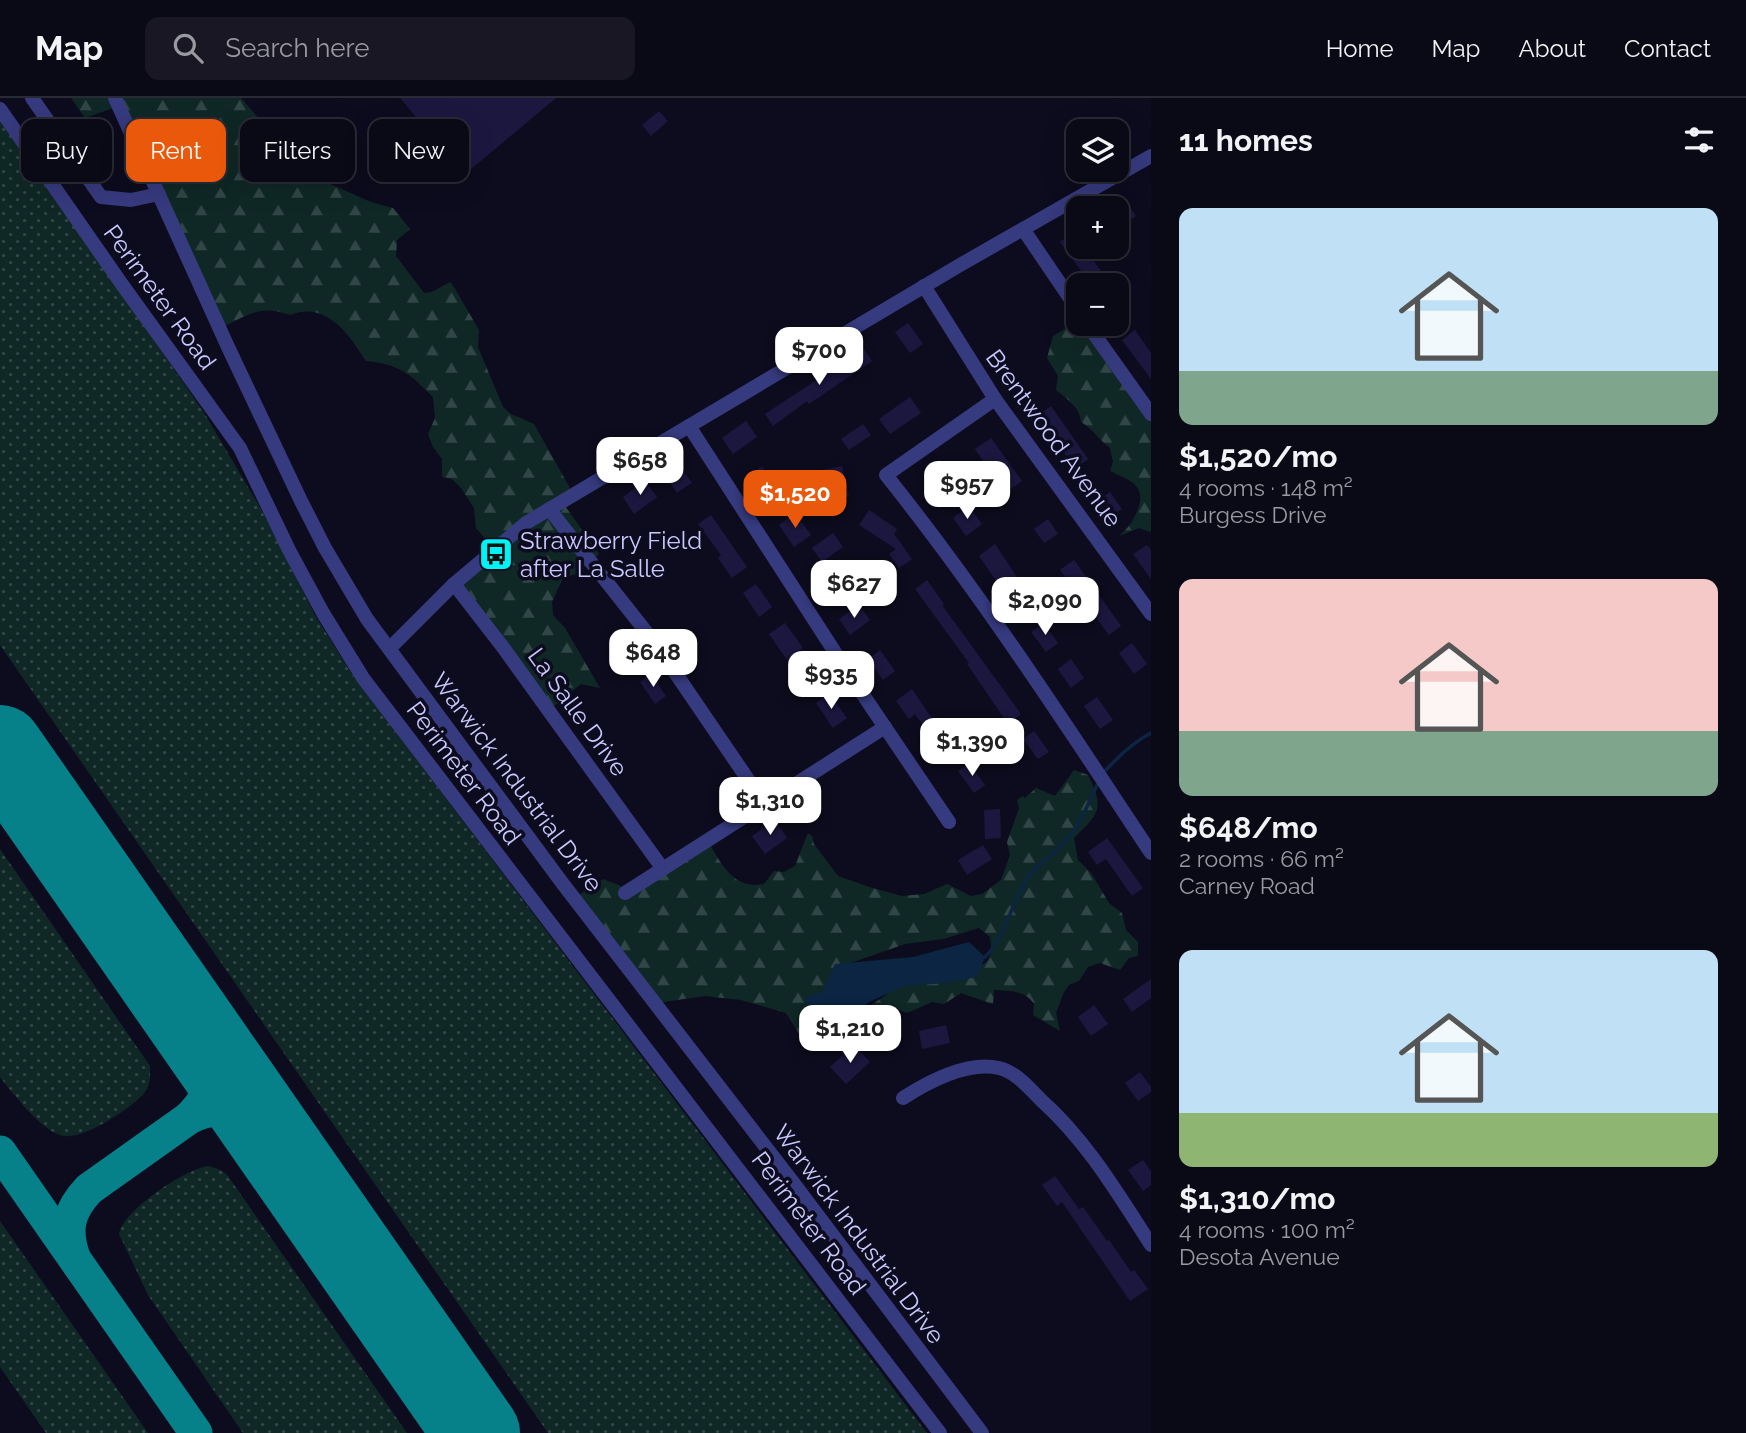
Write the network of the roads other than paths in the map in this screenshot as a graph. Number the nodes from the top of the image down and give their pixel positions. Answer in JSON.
{"nodes":[{"id":1,"x":32,"y":98,"type":"edge"},
{"id":2,"x":115,"y":98,"type":"edge"},
{"id":3,"x":0,"y":109,"type":"edge"},
{"id":4,"x":1149,"y":163,"type":"edge"},
{"id":5,"x":159,"y":194,"type":"junction"},
{"id":6,"x":1023,"y":229,"type":"junction"},
{"id":7,"x":924,"y":286,"type":"junction"},
{"id":8,"x":1066,"y":292,"type":"edge"},
{"id":9,"x":1096,"y":336,"type":"edge"},
{"id":10,"x":995,"y":399,"type":"junction"},
{"id":11,"x":1151,"y":414,"type":"edge"},
{"id":12,"x":689,"y":426,"type":"junction"},
{"id":13,"x":549,"y":509,"type":"junction"},
{"id":14,"x":454,"y":584,"type":"junction"},
{"id":15,"x":1151,"y":614,"type":"edge"},
{"id":16,"x":390,"y":648,"type":"junction"},
{"id":17,"x":885,"y":727,"type":"junction"},
{"id":18,"x":764,"y":803,"type":"junction"},
{"id":19,"x":949,"y":821,"type":"dead end"},
{"id":20,"x":1151,"y":853,"type":"edge"},
{"id":21,"x":663,"y":869,"type":"junction"},
{"id":22,"x":625,"y":893,"type":"dead end"},
{"id":23,"x":904,"y":1098,"type":"dead end"},
{"id":24,"x":1151,"y":1245,"type":"edge"},
{"id":25,"x":940,"y":1433,"type":"edge"},
{"id":26,"x":982,"y":1433,"type":"edge"}],
"edges":[{"from":1,"to":5,"type":"street"},
{"from":2,"to":5,"type":"street","name":"Warwick Industrial Drive"},
{"from":3,"to":25,"type":"street","name":"Perimeter Road"},
{"from":4,"to":6,"type":"street"},
{"from":5,"to":16,"type":"street","name":"Warwick Industrial Drive"},
{"from":6,"to":7,"type":"street"},
{"from":6,"to":8,"type":"street"},
{"from":7,"to":10,"type":"street","name":"Brentwood Avenue"},
{"from":7,"to":12,"type":"street"},
{"from":9,"to":11,"type":"street"},
{"from":10,"to":15,"type":"street","name":"Brentwood Avenue"},
{"from":10,"to":20,"type":"street"},
{"from":12,"to":13,"type":"street"},
{"from":12,"to":17,"type":"street"},
{"from":13,"to":14,"type":"street"},
{"from":13,"to":18,"type":"street"},
{"from":14,"to":16,"type":"street"},
{"from":14,"to":21,"type":"street","name":"La Salle Drive"},
{"from":16,"to":26,"type":"street","name":"Warwick Industrial Drive"},
{"from":17,"to":18,"type":"street"},
{"from":17,"to":19,"type":"street"},
{"from":18,"to":21,"type":"street"},
{"from":21,"to":22,"type":"street"},
{"from":23,"to":24,"type":"street"}]}
